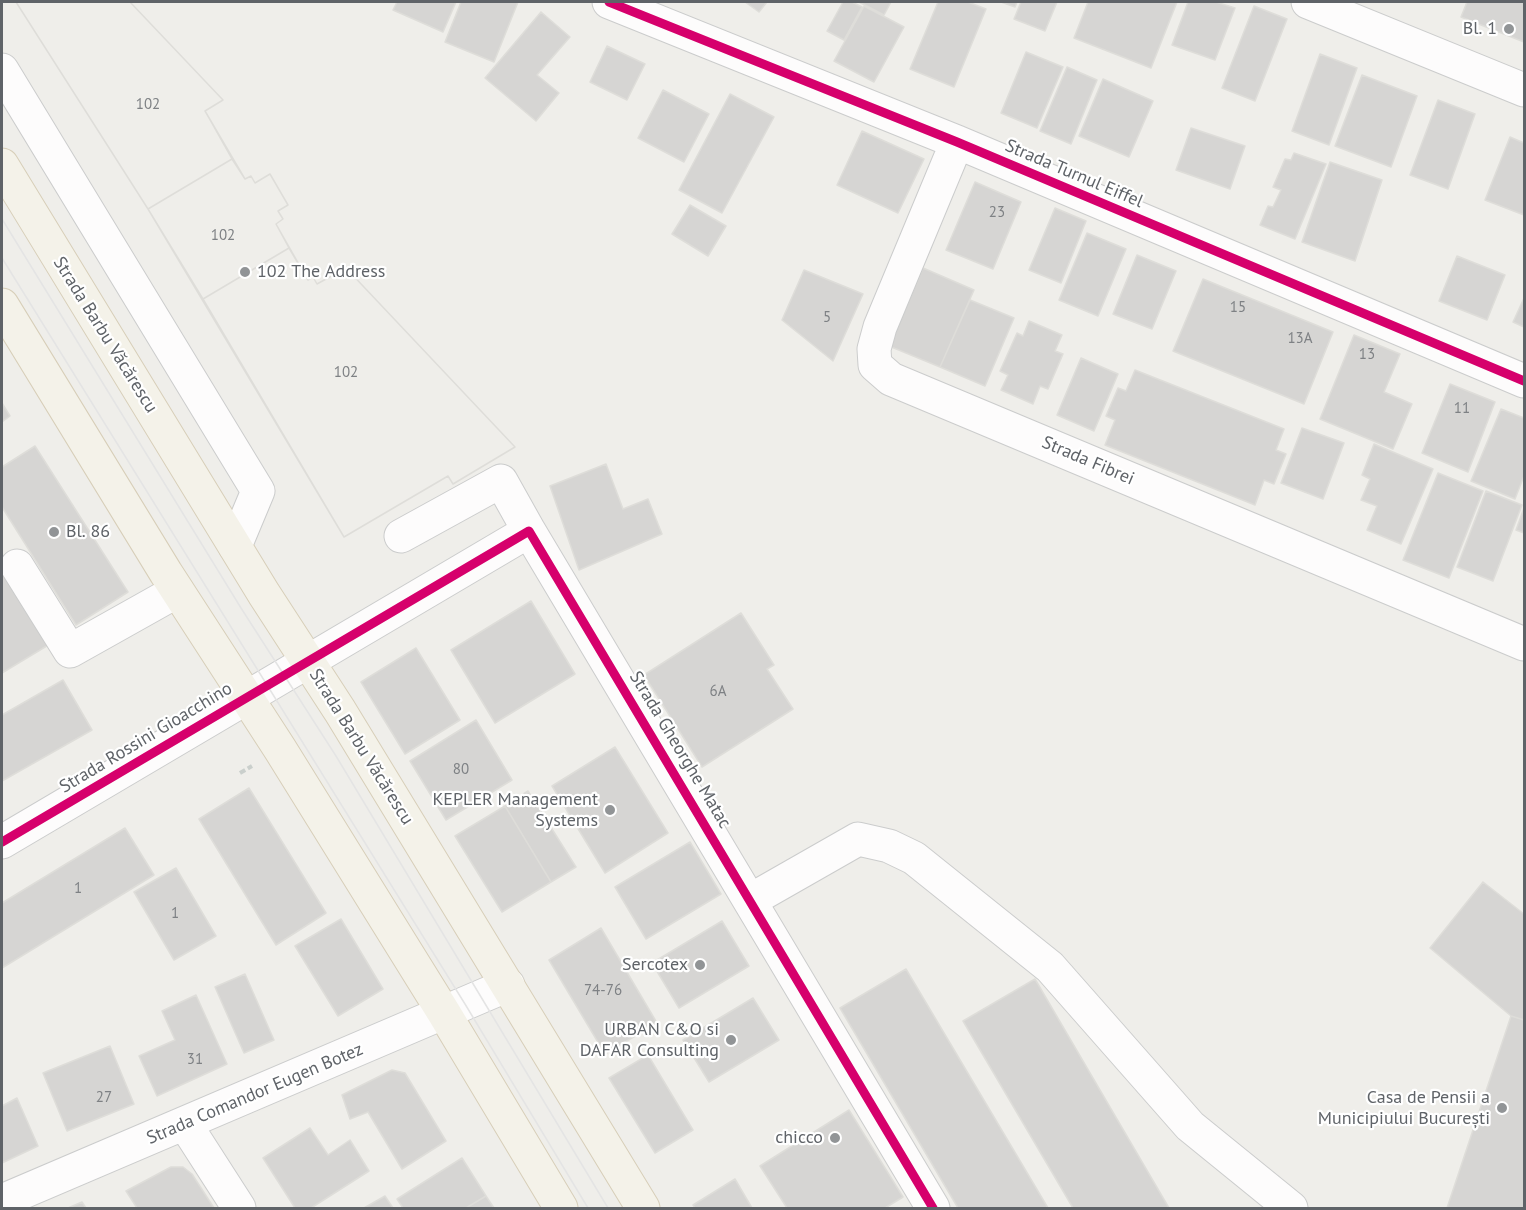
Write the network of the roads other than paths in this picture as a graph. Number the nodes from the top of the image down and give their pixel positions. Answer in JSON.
{"nodes":[{"id":1,"x":609,"y":2,"type":"edge"},
{"id":2,"x":1308,"y":2,"type":"edge"},
{"id":3,"x":2,"y":70,"type":"edge"},
{"id":4,"x":1524,"y":90,"type":"edge"},
{"id":5,"x":957,"y":142,"type":"junction"},
{"id":6,"x":2,"y":165,"type":"edge"},
{"id":7,"x":2,"y":305,"type":"edge"},
{"id":8,"x":1524,"y":381,"type":"edge"},
{"id":9,"x":530,"y":531,"type":"junction"},
{"id":10,"x":402,"y":536,"type":"dead end"},
{"id":11,"x":235,"y":546,"type":"junction"},
{"id":12,"x":17,"y":567,"type":"dead end"},
{"id":13,"x":177,"y":591,"type":"junction"},
{"id":14,"x":1524,"y":644,"type":"edge"},
{"id":15,"x":307,"y":663,"type":"junction"},
{"id":16,"x":247,"y":697,"type":"junction"},
{"id":17,"x":2,"y":842,"type":"edge"},
{"id":18,"x":751,"y":900,"type":"junction"},
{"id":19,"x":508,"y":985,"type":"junction"},
{"id":20,"x":444,"y":1013,"type":"junction"},
{"id":21,"x":185,"y":1124,"type":"junction"},
{"id":22,"x":2,"y":1201,"type":"edge"},
{"id":23,"x":239,"y":1209,"type":"edge"},
{"id":24,"x":561,"y":1209,"type":"edge"},
{"id":25,"x":644,"y":1209,"type":"edge"},
{"id":26,"x":933,"y":1209,"type":"edge"},
{"id":27,"x":1291,"y":1209,"type":"edge"}],
"edges":[{"from":1,"to":5,"type":"street","name":"Strada Turnul Eiffel"},
{"from":2,"to":4,"type":"street"},
{"from":3,"to":11,"type":"street"},
{"from":5,"to":8,"type":"street","name":"Strada Turnul Eiffel"},
{"from":5,"to":14,"type":"street","name":"Strada Fibrei"},
{"from":6,"to":11,"type":"main road","name":"Strada Barbu Văcărescu"},
{"from":7,"to":13,"type":"main road"},
{"from":9,"to":10,"type":"street","name":"Strada Gheorghe Matac"},
{"from":9,"to":15,"type":"street"},
{"from":9,"to":18,"type":"street","name":"Strada Gheorghe Matac"},
{"from":11,"to":15,"type":"main road","name":"Strada Barbu Văcărescu"},
{"from":12,"to":13,"type":"street"},
{"from":13,"to":16,"type":"main road"},
{"from":15,"to":16,"type":"street","name":"Strada Rossini Gioacchino"},
{"from":15,"to":19,"type":"main road","name":"Strada Barbu Văcărescu"},
{"from":16,"to":17,"type":"street","name":"Strada Rossini Gioacchino"},
{"from":16,"to":20,"type":"main road"},
{"from":18,"to":26,"type":"street","name":"Strada Gheorghe Matac"},
{"from":18,"to":27,"type":"street"},
{"from":19,"to":20,"type":"street","name":"Strada Comandor Eugen Botez"},
{"from":19,"to":25,"type":"main road","name":"Strada Barbu Văcărescu"},
{"from":20,"to":21,"type":"street","name":"Strada Comandor Eugen Botez"},
{"from":20,"to":24,"type":"main road"},
{"from":21,"to":22,"type":"street","name":"Strada Comandor Eugen Botez"},
{"from":21,"to":23,"type":"street"}]}
